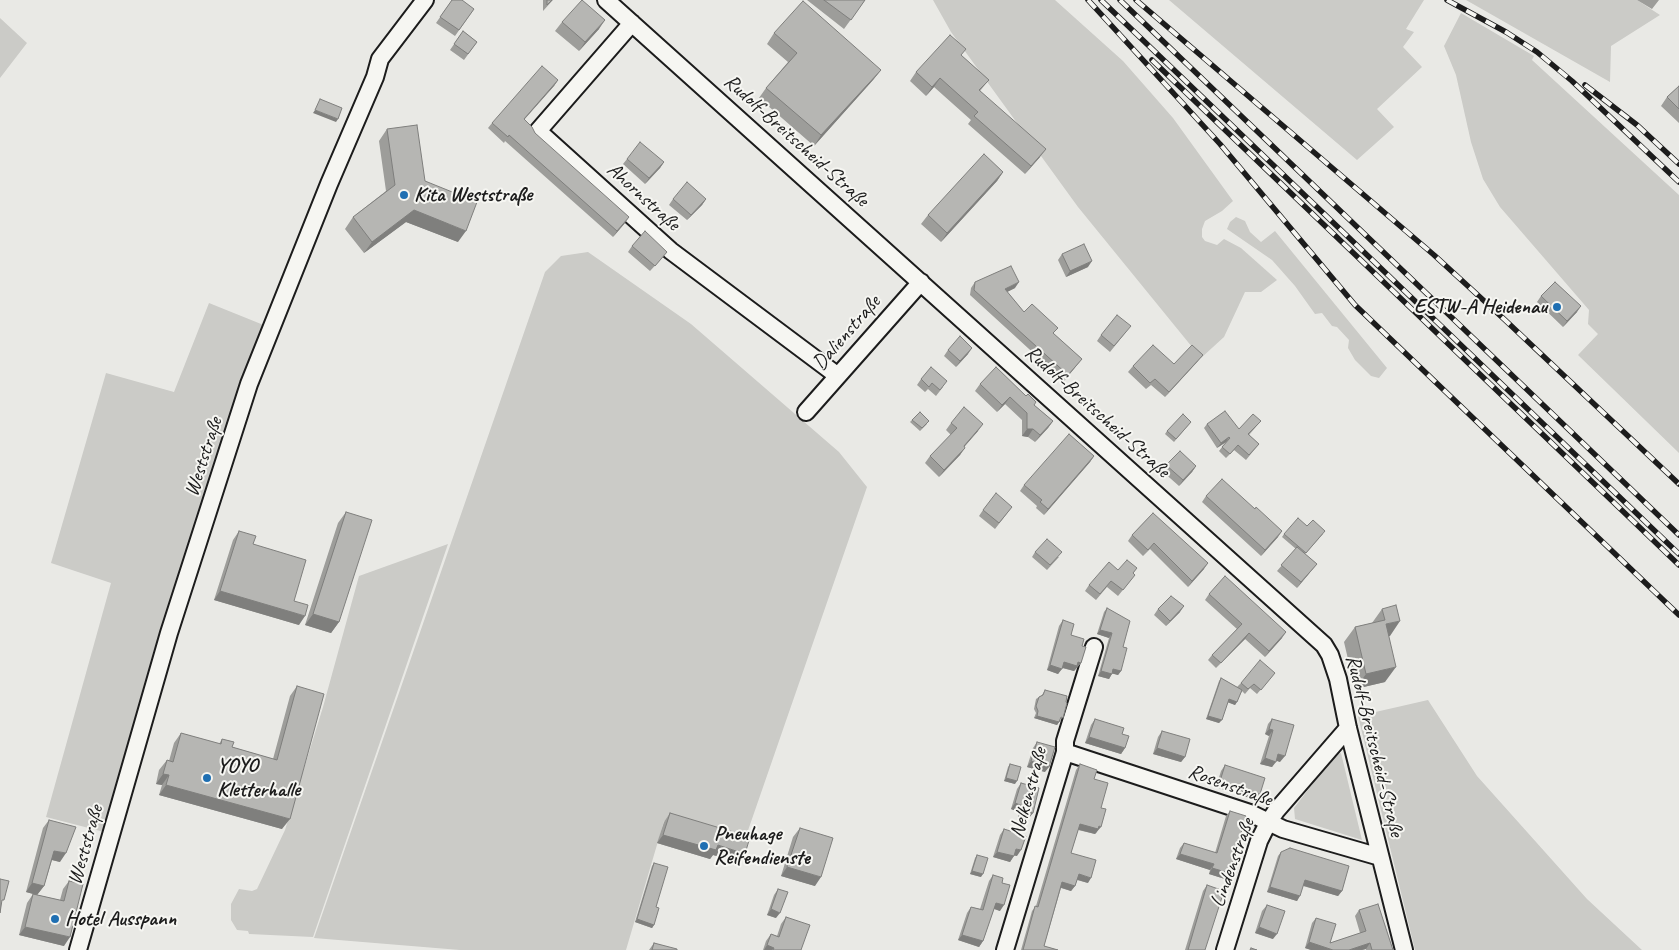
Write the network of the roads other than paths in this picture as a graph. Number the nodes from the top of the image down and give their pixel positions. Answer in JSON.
{"nodes":[{"id":1,"x":425,"y":0,"type":"edge"},
{"id":2,"x":606,"y":0,"type":"edge"},
{"id":3,"x":632,"y":23,"type":"junction"},
{"id":4,"x":921,"y":282,"type":"junction"},
{"id":5,"x":838,"y":376,"type":"junction"},
{"id":6,"x":806,"y":412,"type":"dead end"},
{"id":7,"x":1094,"y":647,"type":"dead end"},
{"id":8,"x":1348,"y":728,"type":"junction"},
{"id":9,"x":1065,"y":752,"type":"junction"},
{"id":10,"x":1268,"y":823,"type":"junction"},
{"id":11,"x":1380,"y":857,"type":"junction"},
{"id":12,"x":78,"y":950,"type":"edge"},
{"id":13,"x":1005,"y":950,"type":"edge"},
{"id":14,"x":1225,"y":950,"type":"edge"},
{"id":15,"x":1404,"y":950,"type":"edge"}],
"edges":[{"from":1,"to":12,"type":"street","name":"Weststraße"},
{"from":2,"to":3,"type":"street","name":"Rudolf-Breitscheid-Straße"},
{"from":3,"to":4,"type":"street","name":"Rudolf-Breitscheid-Straße"},
{"from":3,"to":5,"type":"street","name":"Ahornstraße"},
{"from":4,"to":5,"type":"street","name":"Dalienstraße"},
{"from":4,"to":8,"type":"street","name":"Rudolf-Breitscheid-Straße"},
{"from":5,"to":6,"type":"street","name":"Dalienstraße"},
{"from":7,"to":9,"type":"street","name":"Nelkenstraße"},
{"from":8,"to":10,"type":"street","name":"Lindenstraße"},
{"from":8,"to":11,"type":"street","name":"Rudolf-Breitscheid-Straße"},
{"from":9,"to":10,"type":"street","name":"Rosenstraße"},
{"from":9,"to":13,"type":"street","name":"Nelkenstraße"},
{"from":10,"to":11,"type":"street","name":"Rosenstraße"},
{"from":10,"to":14,"type":"street","name":"Lindenstraße"},
{"from":11,"to":15,"type":"street","name":"Rudolf-Breitscheid-Straße"}]}
